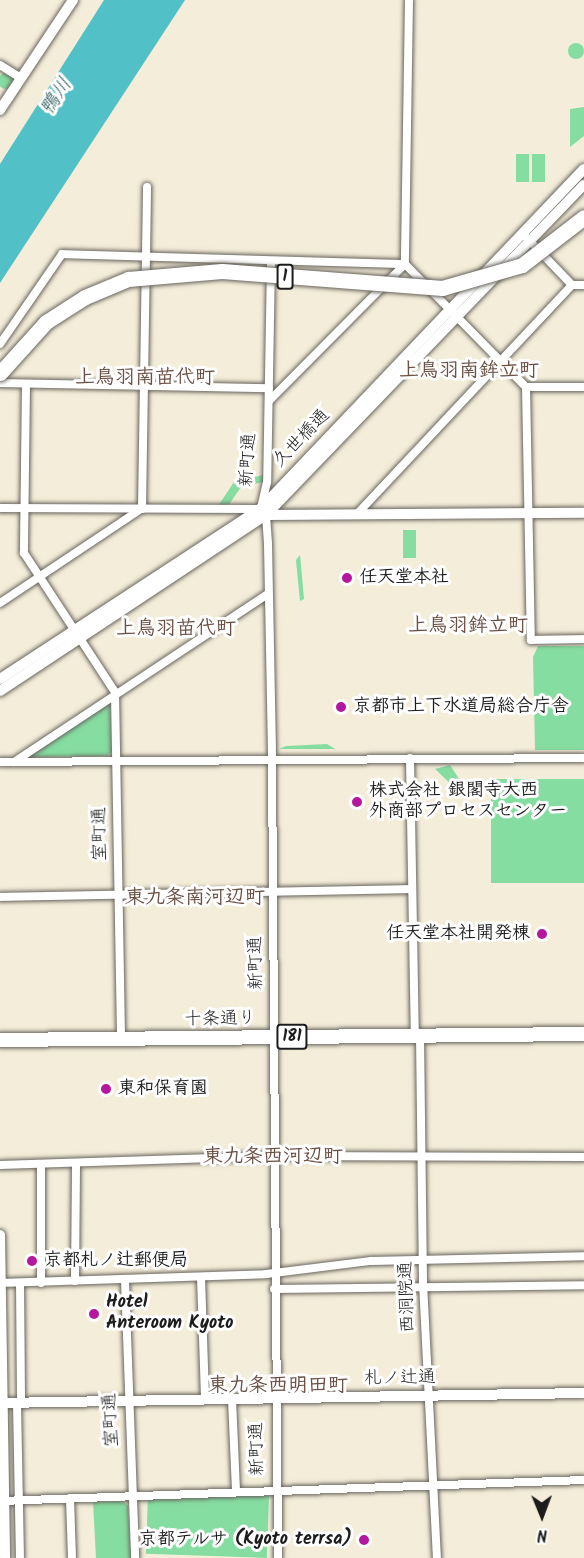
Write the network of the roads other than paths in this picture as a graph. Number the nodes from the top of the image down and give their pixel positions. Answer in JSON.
{"nodes":[{"id":1,"x":73,"y":0,"type":"edge"},
{"id":2,"x":410,"y":0,"type":"edge"},
{"id":3,"x":0,"y":65,"type":"edge"},
{"id":4,"x":21,"y":78,"type":"junction"},
{"id":5,"x":0,"y":110,"type":"edge"},
{"id":6,"x":583,"y":170,"type":"edge"},
{"id":7,"x":584,"y":185,"type":"edge"},
{"id":8,"x":147,"y":187,"type":"dead end"},
{"id":9,"x":584,"y":217,"type":"edge"},
{"id":10,"x":525,"y":236,"type":"junction"},
{"id":11,"x":147,"y":258,"type":"junction"},
{"id":12,"x":271,"y":262,"type":"junction"},
{"id":13,"x":405,"y":264,"type":"junction"},
{"id":14,"x":572,"y":285,"type":"junction"},
{"id":15,"x":584,"y":285,"type":"edge"},
{"id":16,"x":451,"y":314,"type":"junction"},
{"id":17,"x":0,"y":344,"type":"edge"},
{"id":18,"x":501,"y":361,"type":"junction"},
{"id":19,"x":0,"y":373,"type":"edge"},
{"id":20,"x":0,"y":383,"type":"edge"},
{"id":21,"x":26,"y":384,"type":"junction"},
{"id":22,"x":145,"y":386,"type":"junction"},
{"id":23,"x":526,"y":387,"type":"junction"},
{"id":24,"x":584,"y":387,"type":"edge"},
{"id":25,"x":269,"y":388,"type":"junction"},
{"id":26,"x":269,"y":401,"type":"junction"},
{"id":27,"x":0,"y":507,"type":"edge"},
{"id":28,"x":24,"y":508,"type":"junction"},
{"id":29,"x":142,"y":509,"type":"junction"},
{"id":30,"x":264,"y":511,"type":"junction"},
{"id":31,"x":526,"y":513,"type":"junction"},
{"id":32,"x":584,"y":513,"type":"edge"},
{"id":33,"x":357,"y":514,"type":"junction"},
{"id":34,"x":39,"y":578,"type":"junction"},
{"id":35,"x":268,"y":594,"type":"junction"},
{"id":36,"x":0,"y":603,"type":"edge"},
{"id":37,"x":77,"y":635,"type":"junction"},
{"id":38,"x":584,"y":639,"type":"edge"},
{"id":39,"x":0,"y":679,"type":"edge"},
{"id":40,"x":0,"y":691,"type":"edge"},
{"id":41,"x":115,"y":692,"type":"junction"},
{"id":42,"x":410,"y":758,"type":"junction"},
{"id":43,"x":584,"y":758,"type":"edge"},
{"id":44,"x":272,"y":759,"type":"junction"},
{"id":45,"x":117,"y":760,"type":"junction"},
{"id":46,"x":0,"y":762,"type":"edge"},
{"id":47,"x":13,"y":762,"type":"junction"},
{"id":48,"x":411,"y":889,"type":"junction"},
{"id":49,"x":273,"y":892,"type":"junction"},
{"id":50,"x":118,"y":894,"type":"junction"},
{"id":51,"x":0,"y":897,"type":"edge"},
{"id":52,"x":584,"y":1034,"type":"edge"},
{"id":53,"x":418,"y":1036,"type":"junction"},
{"id":54,"x":273,"y":1037,"type":"junction"},
{"id":55,"x":121,"y":1039,"type":"junction"},
{"id":56,"x":0,"y":1040,"type":"edge"},
{"id":57,"x":274,"y":1156,"type":"junction"},
{"id":58,"x":421,"y":1157,"type":"junction"},
{"id":59,"x":584,"y":1157,"type":"edge"},
{"id":60,"x":76,"y":1163,"type":"junction"},
{"id":61,"x":41,"y":1164,"type":"junction"},
{"id":62,"x":0,"y":1165,"type":"edge"},
{"id":63,"x":0,"y":1235,"type":"edge"},
{"id":64,"x":584,"y":1256,"type":"edge"},
{"id":65,"x":423,"y":1259,"type":"junction"},
{"id":66,"x":274,"y":1271,"type":"junction"},
{"id":67,"x":201,"y":1277,"type":"junction"},
{"id":68,"x":125,"y":1280,"type":"junction"},
{"id":69,"x":75,"y":1281,"type":"junction"},
{"id":70,"x":41,"y":1282,"type":"junction"},
{"id":71,"x":0,"y":1283,"type":"edge"},
{"id":72,"x":20,"y":1283,"type":"junction"},
{"id":73,"x":584,"y":1285,"type":"edge"},
{"id":74,"x":425,"y":1287,"type":"junction"},
{"id":75,"x":274,"y":1289,"type":"junction"},
{"id":76,"x":584,"y":1393,"type":"edge"},
{"id":77,"x":428,"y":1395,"type":"junction"},
{"id":78,"x":274,"y":1398,"type":"junction"},
{"id":79,"x":205,"y":1399,"type":"junction"},
{"id":80,"x":232,"y":1399,"type":"junction"},
{"id":81,"x":127,"y":1401,"type":"junction"},
{"id":82,"x":2,"y":1403,"type":"edge"},
{"id":83,"x":19,"y":1403,"type":"junction"},
{"id":84,"x":584,"y":1480,"type":"edge"},
{"id":85,"x":432,"y":1485,"type":"junction"},
{"id":86,"x":276,"y":1491,"type":"junction"},
{"id":87,"x":236,"y":1492,"type":"junction"},
{"id":88,"x":132,"y":1496,"type":"junction"},
{"id":89,"x":70,"y":1498,"type":"junction"},
{"id":90,"x":20,"y":1500,"type":"junction"},
{"id":91,"x":2,"y":1501,"type":"edge"},
{"id":92,"x":5,"y":1558,"type":"edge"},
{"id":93,"x":20,"y":1558,"type":"edge"},
{"id":94,"x":72,"y":1558,"type":"edge"},
{"id":95,"x":135,"y":1558,"type":"edge"},
{"id":96,"x":279,"y":1558,"type":"edge"},
{"id":97,"x":437,"y":1558,"type":"edge"}],
"edges":[{"from":1,"to":4,"type":"street"},
{"from":2,"to":13,"type":"street"},
{"from":3,"to":4,"type":"street"},
{"from":4,"to":5,"type":"street"},
{"from":6,"to":10,"type":"street","name":"久世橋通"},
{"from":7,"to":10,"type":"street","name":"久世橋通"},
{"from":8,"to":11,"type":"street"},
{"from":9,"to":19,"type":"highway","number":"1","bridge":true},
{"from":10,"to":14,"type":"street"},
{"from":10,"to":16,"type":"street","name":"久世橋通"},
{"from":11,"to":12,"type":"street"},
{"from":11,"to":17,"type":"street"},
{"from":11,"to":22,"type":"street"},
{"from":12,"to":13,"type":"street"},
{"from":12,"to":25,"type":"street","name":"新町通"},
{"from":13,"to":16,"type":"street"},
{"from":13,"to":26,"type":"street"},
{"from":14,"to":15,"type":"street"},
{"from":14,"to":18,"type":"street"},
{"from":16,"to":18,"type":"street"},
{"from":16,"to":30,"type":"street","name":"久世橋通"},
{"from":18,"to":23,"type":"street"},
{"from":18,"to":33,"type":"street"},
{"from":20,"to":21,"type":"street"},
{"from":21,"to":22,"type":"street"},
{"from":21,"to":28,"type":"street"},
{"from":22,"to":25,"type":"street"},
{"from":22,"to":29,"type":"street"},
{"from":23,"to":24,"type":"street"},
{"from":23,"to":31,"type":"street"},
{"from":25,"to":26,"type":"street","name":"新町通"},
{"from":26,"to":30,"type":"street","name":"新町通"},
{"from":27,"to":28,"type":"street"},
{"from":28,"to":29,"type":"street"},
{"from":28,"to":34,"type":"street"},
{"from":29,"to":30,"type":"street"},
{"from":29,"to":34,"type":"street"},
{"from":30,"to":33,"type":"street"},
{"from":30,"to":35,"type":"street","name":"新町通"},
{"from":30,"to":37,"type":"street","name":"久世橋通"},
{"from":31,"to":32,"type":"street"},
{"from":31,"to":33,"type":"street"},
{"from":31,"to":38,"type":"street"},
{"from":34,"to":36,"type":"street"},
{"from":34,"to":37,"type":"street"},
{"from":35,"to":41,"type":"street"},
{"from":35,"to":44,"type":"street","name":"新町通"},
{"from":37,"to":39,"type":"street","name":"久世橋通"},
{"from":37,"to":40,"type":"street","name":"久世橋通"},
{"from":37,"to":41,"type":"street"},
{"from":41,"to":45,"type":"street","name":"室町通"},
{"from":41,"to":47,"type":"street"},
{"from":42,"to":43,"type":"street"},
{"from":42,"to":44,"type":"street"},
{"from":42,"to":48,"type":"street","name":"西洞院通"},
{"from":44,"to":45,"type":"street"},
{"from":44,"to":49,"type":"street","name":"新町通"},
{"from":45,"to":47,"type":"street"},
{"from":45,"to":50,"type":"street","name":"室町通"},
{"from":46,"to":47,"type":"street"},
{"from":48,"to":49,"type":"street"},
{"from":48,"to":53,"type":"street","name":"西洞院通"},
{"from":49,"to":50,"type":"street"},
{"from":49,"to":54,"type":"street","name":"新町通"},
{"from":50,"to":51,"type":"street"},
{"from":50,"to":55,"type":"street","name":"室町通"},
{"from":52,"to":53,"type":"main road","name":"十条通り","number":"181"},
{"from":53,"to":54,"type":"main road","name":"十条通り","number":"181"},
{"from":53,"to":58,"type":"street","name":"西洞院通"},
{"from":54,"to":55,"type":"main road","name":"十条通り","number":"181"},
{"from":54,"to":57,"type":"street","name":"新町通"},
{"from":55,"to":56,"type":"main road","name":"十条通り","number":"181"},
{"from":57,"to":58,"type":"street"},
{"from":57,"to":60,"type":"street"},
{"from":57,"to":66,"type":"street","name":"新町通"},
{"from":58,"to":59,"type":"street"},
{"from":58,"to":65,"type":"street","name":"西洞院通"},
{"from":60,"to":61,"type":"street"},
{"from":60,"to":69,"type":"street"},
{"from":61,"to":62,"type":"street"},
{"from":61,"to":70,"type":"street"},
{"from":63,"to":71,"type":"street"},
{"from":64,"to":65,"type":"street"},
{"from":65,"to":66,"type":"street"},
{"from":65,"to":74,"type":"street","name":"西洞院通"},
{"from":66,"to":67,"type":"street"},
{"from":66,"to":75,"type":"street","name":"新町通"},
{"from":67,"to":68,"type":"street"},
{"from":67,"to":79,"type":"street"},
{"from":68,"to":69,"type":"street"},
{"from":68,"to":81,"type":"street","name":"室町通"},
{"from":69,"to":70,"type":"street"},
{"from":70,"to":72,"type":"street"},
{"from":71,"to":72,"type":"street"},
{"from":71,"to":82,"type":"street"},
{"from":72,"to":83,"type":"street"},
{"from":73,"to":74,"type":"street"},
{"from":74,"to":75,"type":"street"},
{"from":74,"to":77,"type":"street","name":"西洞院通"},
{"from":75,"to":78,"type":"street","name":"新町通"},
{"from":76,"to":77,"type":"street","name":"札ノ辻通"},
{"from":77,"to":78,"type":"street","name":"札ノ辻通"},
{"from":77,"to":85,"type":"street","name":"西洞院通"},
{"from":78,"to":80,"type":"street","name":"札ノ辻通"},
{"from":78,"to":86,"type":"street","name":"新町通"},
{"from":79,"to":80,"type":"street","name":"札ノ辻通"},
{"from":79,"to":81,"type":"street","name":"札ノ辻通"},
{"from":80,"to":87,"type":"street"},
{"from":81,"to":83,"type":"street","name":"札ノ辻通"},
{"from":81,"to":88,"type":"street","name":"室町通"},
{"from":82,"to":83,"type":"street","name":"札ノ辻通"},
{"from":82,"to":91,"type":"street"},
{"from":83,"to":90,"type":"street"},
{"from":84,"to":85,"type":"street"},
{"from":85,"to":86,"type":"street"},
{"from":85,"to":97,"type":"street","name":"西洞院通"},
{"from":86,"to":87,"type":"street"},
{"from":86,"to":96,"type":"street","name":"新町通"},
{"from":87,"to":88,"type":"street"},
{"from":88,"to":89,"type":"street"},
{"from":88,"to":95,"type":"street","name":"室町通"},
{"from":89,"to":90,"type":"street"},
{"from":89,"to":94,"type":"street"},
{"from":90,"to":91,"type":"street"},
{"from":90,"to":93,"type":"street"},
{"from":91,"to":92,"type":"street"}]}
